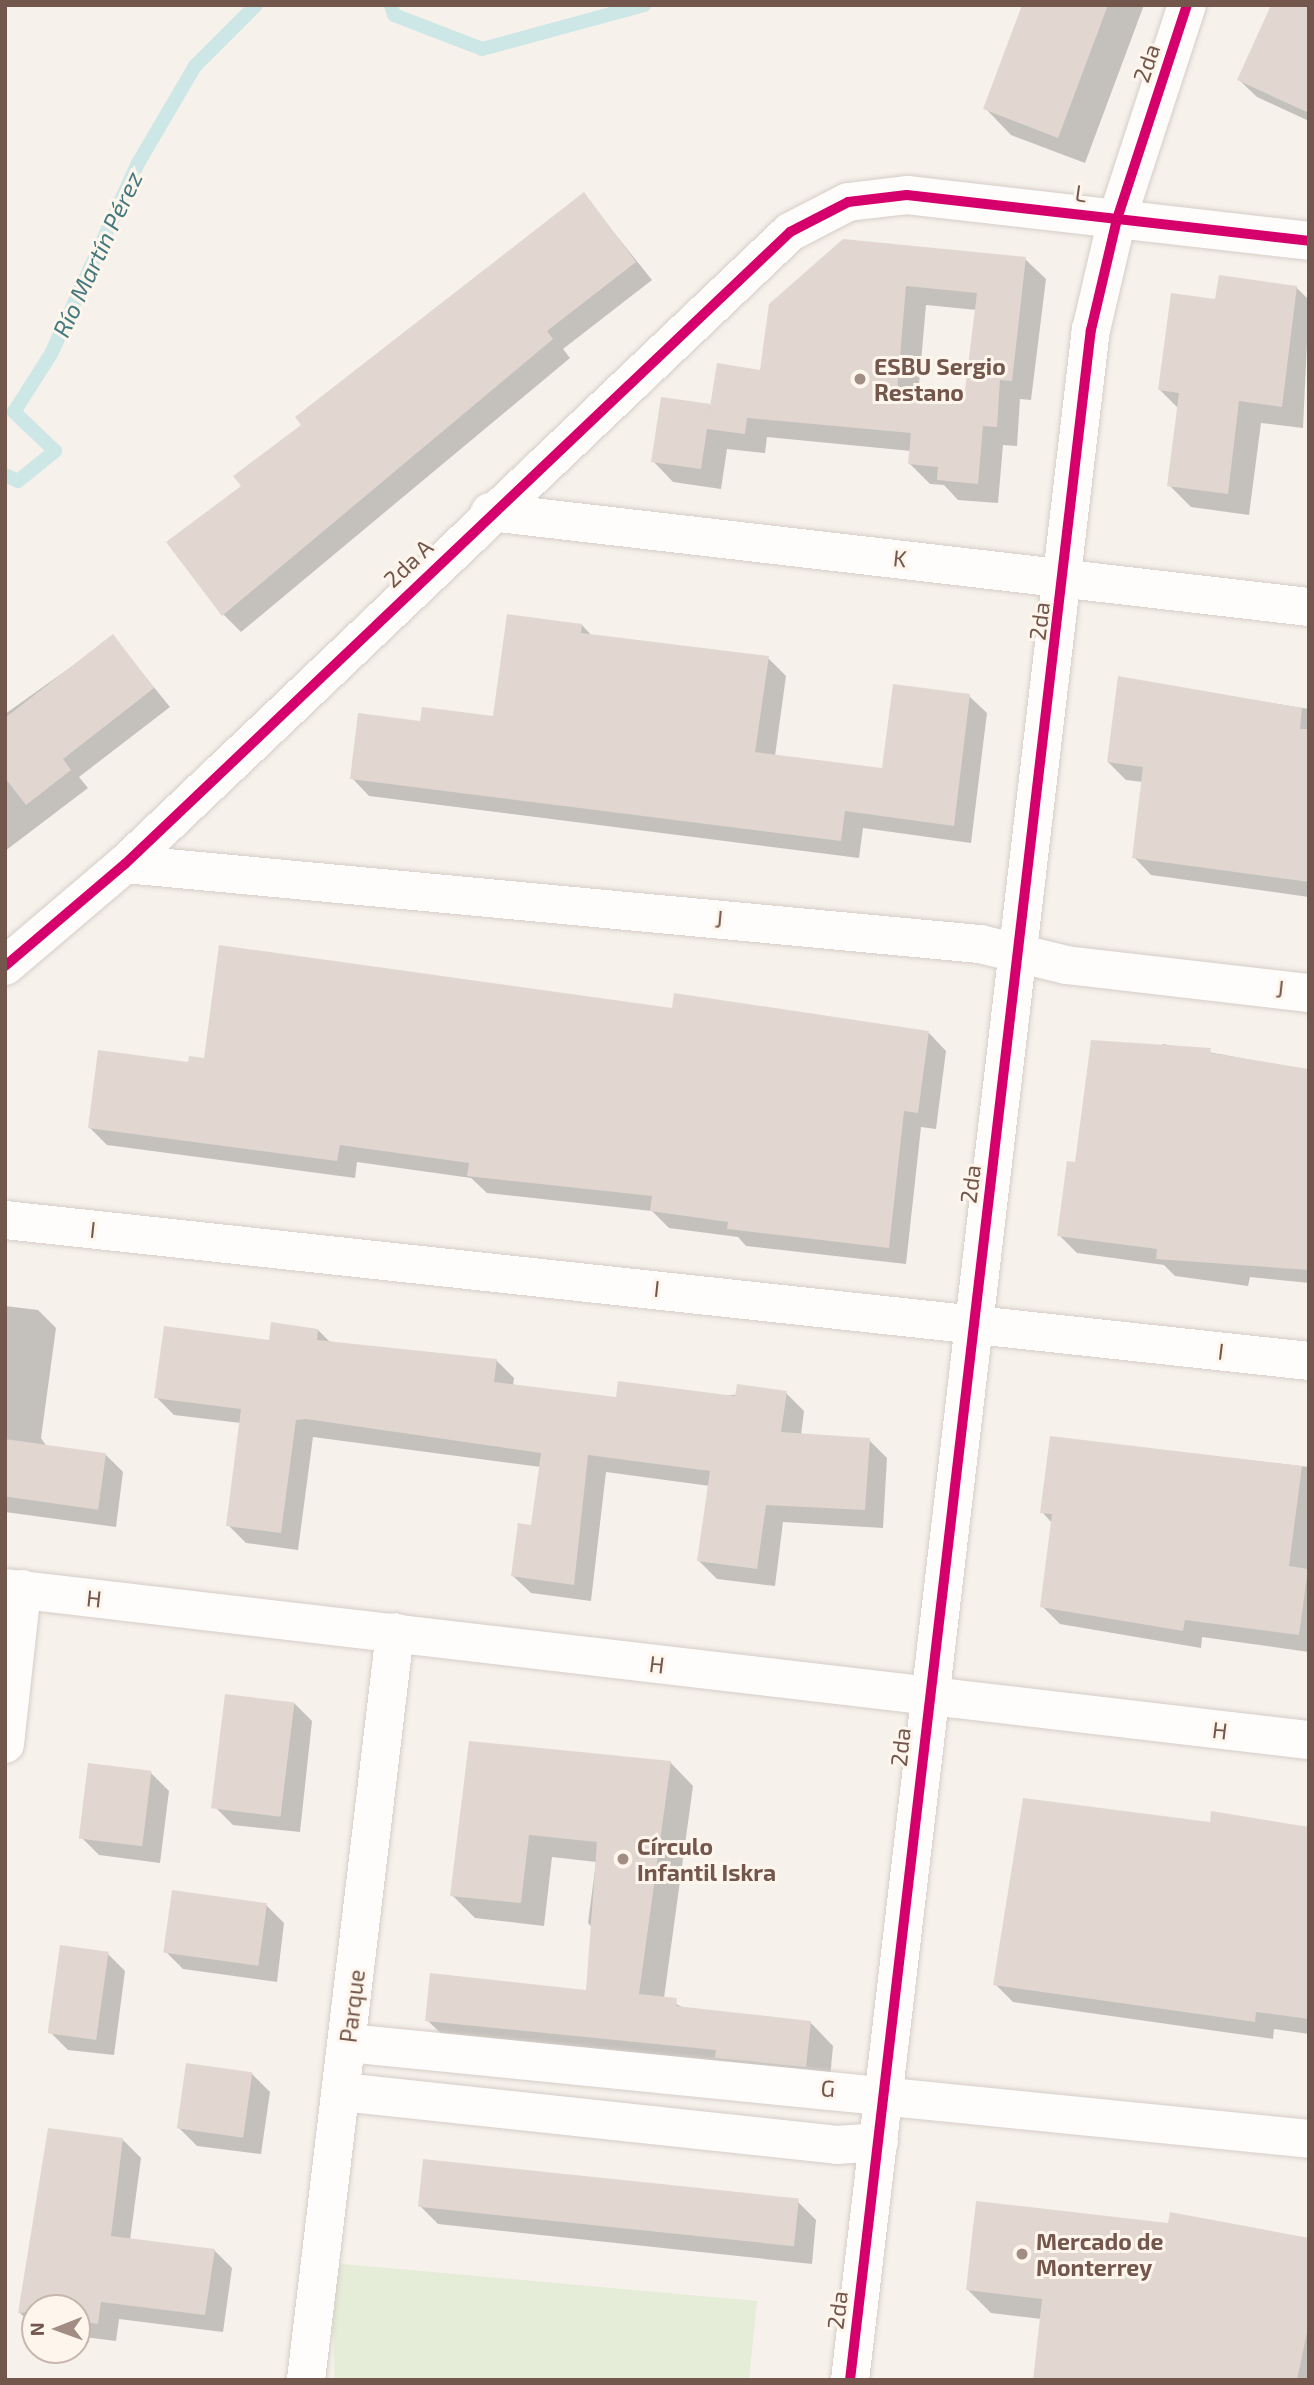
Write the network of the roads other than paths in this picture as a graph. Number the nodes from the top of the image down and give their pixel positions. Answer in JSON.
{"nodes":[{"id":1,"x":1187,"y":5,"type":"edge"},
{"id":2,"x":848,"y":202,"type":"joint"},
{"id":3,"x":1117,"y":219,"type":"junction"},
{"id":4,"x":1309,"y":241,"type":"edge"},
{"id":5,"x":491,"y":512,"type":"junction"},
{"id":6,"x":1065,"y":576,"type":"junction"},
{"id":7,"x":1309,"y":607,"type":"edge"},
{"id":8,"x":125,"y":864,"type":"junction"},
{"id":9,"x":1019,"y":949,"type":"junction"},
{"id":10,"x":5,"y":966,"type":"edge"},
{"id":11,"x":1309,"y":993,"type":"edge"},
{"id":12,"x":5,"y":1220,"type":"edge"},
{"id":13,"x":975,"y":1321,"type":"junction"},
{"id":14,"x":1309,"y":1361,"type":"edge"},
{"id":15,"x":13,"y":1589,"type":"edge"},
{"id":16,"x":395,"y":1632,"type":"junction"},
{"id":17,"x":927,"y":1697,"type":"junction"},
{"id":18,"x":1309,"y":1740,"type":"edge"},
{"id":19,"x":5,"y":1744,"type":"edge"},
{"id":20,"x":348,"y":2043,"type":"junction"},
{"id":21,"x":342,"y":2092,"type":"junction"},
{"id":22,"x":883,"y":2093,"type":"junction"},
{"id":23,"x":1309,"y":2139,"type":"edge"},
{"id":24,"x":878,"y":2142,"type":"junction"},
{"id":25,"x":306,"y":2380,"type":"edge"},
{"id":26,"x":850,"y":2380,"type":"edge"}],
"edges":[{"from":1,"to":3,"type":"street","name":"2da"},
{"from":2,"to":3,"type":"street","name":"L"},
{"from":2,"to":5,"type":"street","name":"2da A"},
{"from":3,"to":4,"type":"street","name":"L"},
{"from":3,"to":6,"type":"street","name":"2da"},
{"from":5,"to":6,"type":"street","name":"K"},
{"from":5,"to":8,"type":"street","name":"2da A"},
{"from":6,"to":7,"type":"street","name":"K"},
{"from":6,"to":9,"type":"street","name":"2da"},
{"from":8,"to":9,"type":"street","name":"J"},
{"from":8,"to":10,"type":"street","name":"2da A"},
{"from":9,"to":11,"type":"street","name":"J"},
{"from":9,"to":13,"type":"street","name":"2da"},
{"from":12,"to":13,"type":"street","name":"I"},
{"from":13,"to":14,"type":"street","name":"I"},
{"from":13,"to":17,"type":"street","name":"2da"},
{"from":15,"to":16,"type":"street","name":"H"},
{"from":15,"to":19,"type":"street"},
{"from":16,"to":17,"type":"street","name":"H"},
{"from":16,"to":20,"type":"street","name":"Parque"},
{"from":17,"to":18,"type":"street","name":"H"},
{"from":17,"to":22,"type":"street","name":"2da"},
{"from":20,"to":21,"type":"street","name":"Parque"},
{"from":20,"to":22,"type":"street","name":"G"},
{"from":21,"to":24,"type":"street"},
{"from":21,"to":25,"type":"street","name":"Parque"},
{"from":22,"to":23,"type":"street","name":"G"},
{"from":22,"to":24,"type":"street","name":"2da"},
{"from":24,"to":26,"type":"street","name":"2da"}]}
